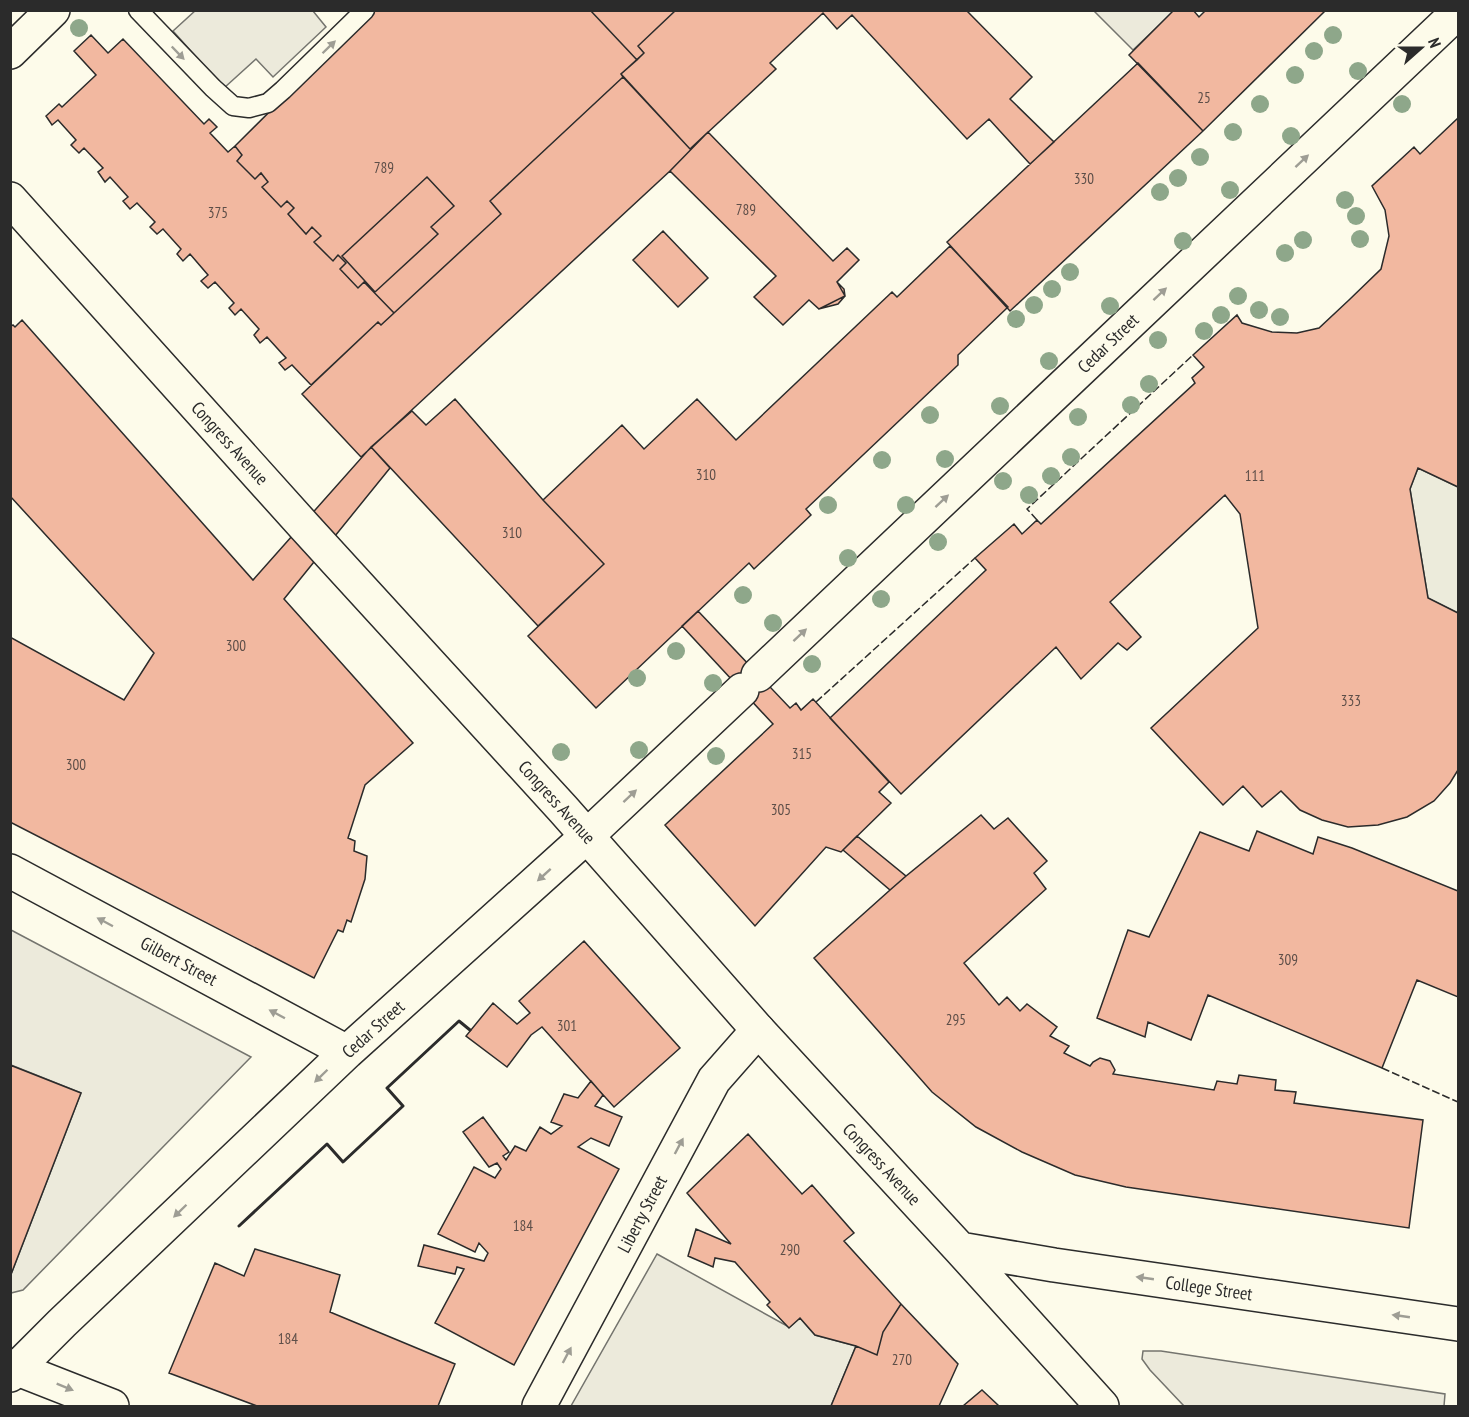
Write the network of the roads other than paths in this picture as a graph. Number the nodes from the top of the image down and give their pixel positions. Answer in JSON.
{"nodes":[{"id":1,"x":53,"y":10,"type":"edge"},
{"id":2,"x":138,"y":10,"type":"edge"},
{"id":3,"x":365,"y":10,"type":"edge"},
{"id":4,"x":1458,"y":12,"type":"edge"},
{"id":5,"x":10,"y":52,"type":"edge"},
{"id":6,"x":10,"y":199,"type":"edge"},
{"id":7,"x":587,"y":836,"type":"junction"},
{"id":8,"x":10,"y":871,"type":"edge"},
{"id":9,"x":758,"y":1030,"type":"junction"},
{"id":10,"x":347,"y":1052,"type":"junction"},
{"id":11,"x":960,"y":1249,"type":"junction"},
{"id":12,"x":1458,"y":1324,"type":"edge"},
{"id":13,"x":13,"y":1370,"type":"edge"},
{"id":14,"x":112,"y":1407,"type":"edge"},
{"id":15,"x":539,"y":1407,"type":"edge"},
{"id":16,"x":1102,"y":1407,"type":"edge"}],
"edges":[{"from":1,"to":5,"type":"street"},
{"from":2,"to":3,"type":"lane","one_way":true},
{"from":7,"to":4,"type":"street","name":"Cedar Street","one_way":true},
{"from":6,"to":7,"type":"street","name":"Congress Avenue"},
{"from":7,"to":9,"type":"street","name":"Congress Avenue"},
{"from":7,"to":10,"type":"street","name":"Cedar Street","one_way":true},
{"from":10,"to":8,"type":"street","name":"Gilbert Street","one_way":true},
{"from":9,"to":11,"type":"street","name":"Congress Avenue"},
{"from":15,"to":9,"type":"street","name":"Liberty Street","one_way":true},
{"from":10,"to":13,"type":"street","name":"Cedar Street","one_way":true},
{"from":12,"to":11,"type":"street","name":"College Street","one_way":true},
{"from":11,"to":16,"type":"street","name":"Congress Avenue"},
{"from":13,"to":14,"type":"street","one_way":true}]}
